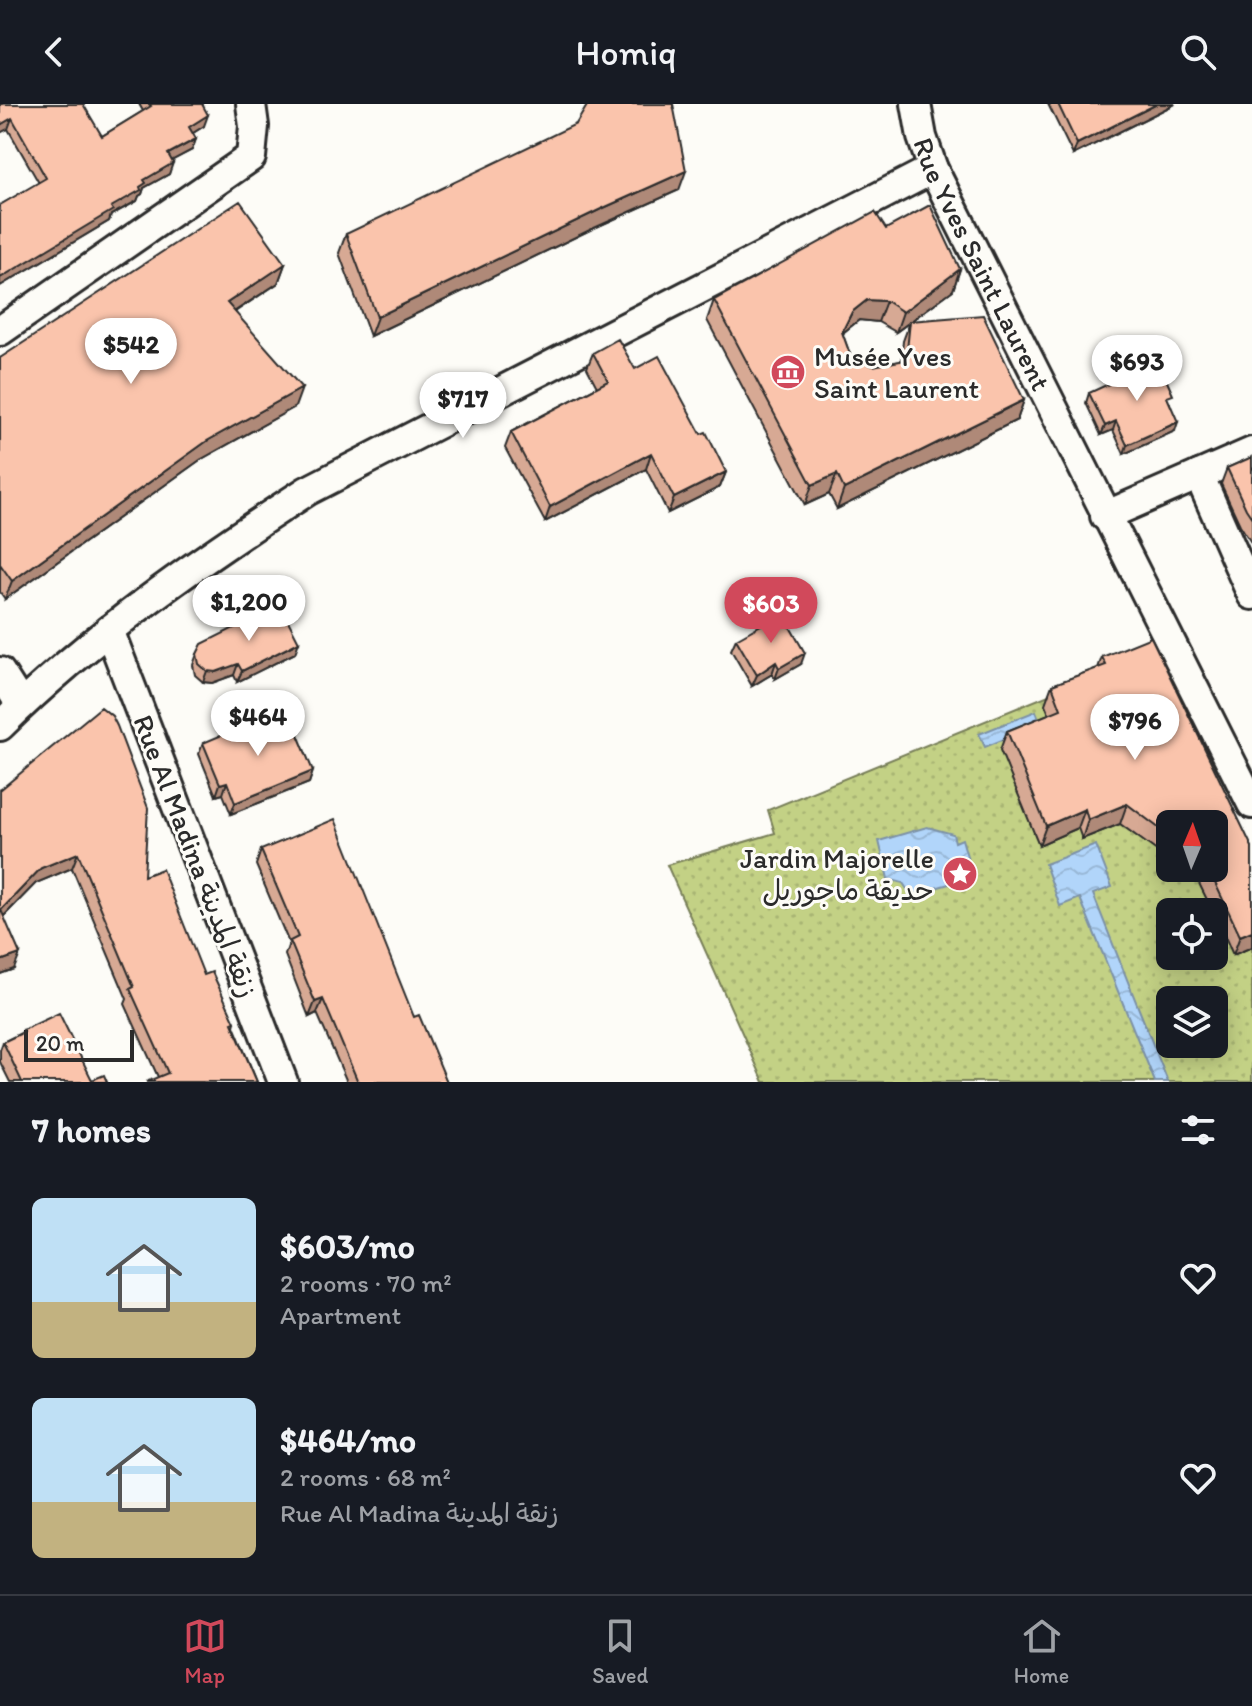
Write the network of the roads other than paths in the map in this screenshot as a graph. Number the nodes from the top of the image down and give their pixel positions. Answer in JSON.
{"nodes":[{"id":1,"x":251,"y":104,"type":"edge"},
{"id":2,"x":916,"y":104,"type":"edge"},
{"id":3,"x":933,"y":169,"type":"junction"},
{"id":4,"x":0,"y":331,"type":"edge"},
{"id":5,"x":1252,"y":452,"type":"edge"},
{"id":6,"x":1199,"y":475,"type":"junction"},
{"id":7,"x":1105,"y":516,"type":"junction"},
{"id":8,"x":1252,"y":595,"type":"edge"},
{"id":9,"x":109,"y":630,"type":"junction"},
{"id":10,"x":0,"y":672,"type":"edge"},
{"id":11,"x":21,"y":705,"type":"junction"},
{"id":12,"x":0,"y":726,"type":"edge"},
{"id":13,"x":1252,"y":804,"type":"edge"},
{"id":14,"x":283,"y":1082,"type":"edge"}],
"edges":[{"from":1,"to":4,"type":"street"},
{"from":2,"to":3,"type":"street","name":"Rue Yves Saint Laurent"},
{"from":3,"to":7,"type":"street","name":"Rue Yves Saint Laurent"},
{"from":3,"to":9,"type":"street"},
{"from":5,"to":6,"type":"street"},
{"from":6,"to":7,"type":"street"},
{"from":6,"to":8,"type":"street"},
{"from":7,"to":13,"type":"street","name":"Rue Yves Saint Laurent"},
{"from":9,"to":11,"type":"street"},
{"from":9,"to":14,"type":"street","name":"Rue Al Madina زنقة المدينة"},
{"from":10,"to":11,"type":"street"},
{"from":11,"to":12,"type":"street"}]}
